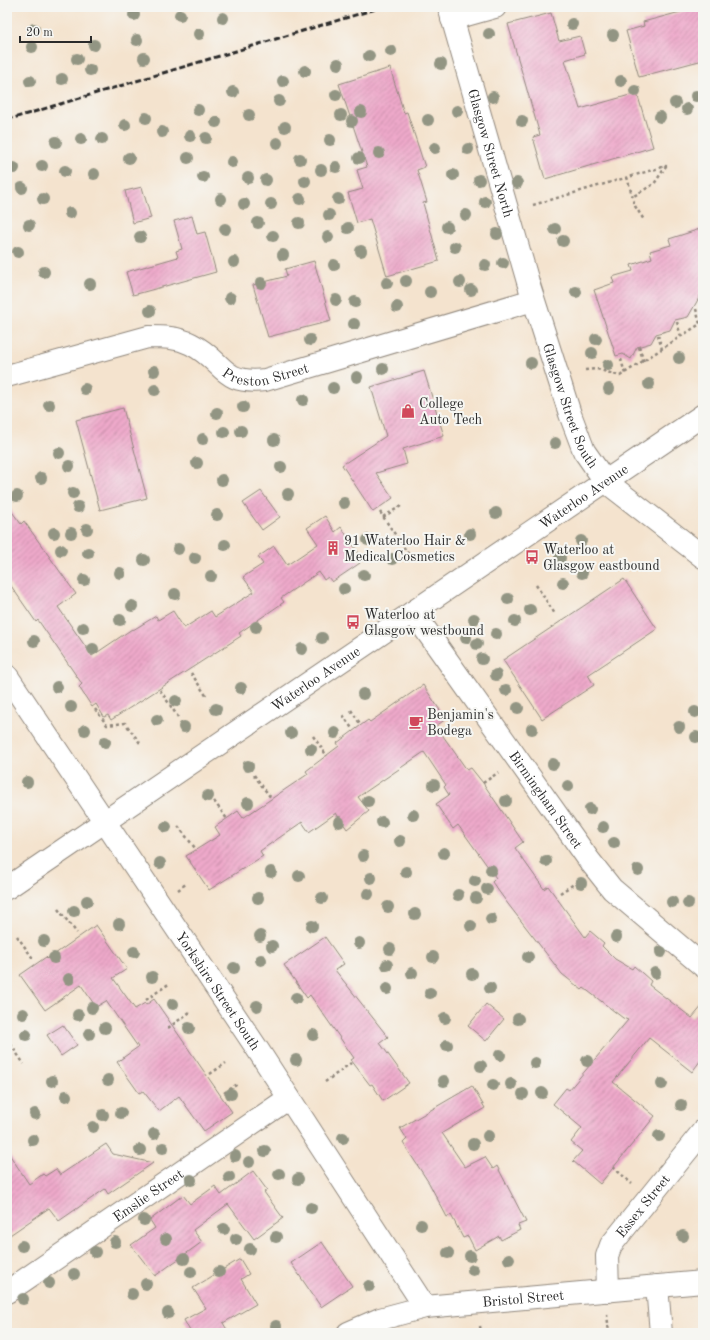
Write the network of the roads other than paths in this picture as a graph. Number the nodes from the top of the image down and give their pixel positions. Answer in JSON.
{"nodes":[{"id":1,"x":494,"y":7,"type":"edge"},
{"id":2,"x":450,"y":13,"type":"edge"},
{"id":3,"x":533,"y":300,"type":"junction"},
{"id":4,"x":7,"y":376,"type":"edge"},
{"id":5,"x":703,"y":415,"type":"edge"},
{"id":6,"x":605,"y":481,"type":"junction"},
{"id":7,"x":703,"y":557,"type":"edge"},
{"id":8,"x":413,"y":612,"type":"junction"},
{"id":9,"x":7,"y":676,"type":"edge"},
{"id":10,"x":105,"y":821,"type":"junction"},
{"id":11,"x":7,"y":888,"type":"edge"},
{"id":12,"x":703,"y":966,"type":"edge"},
{"id":13,"x":289,"y":1098,"type":"junction"},
{"id":14,"x":703,"y":1131,"type":"edge"},
{"id":15,"x":703,"y":1282,"type":"edge"},
{"id":16,"x":657,"y":1286,"type":"junction"},
{"id":17,"x":7,"y":1292,"type":"edge"},
{"id":18,"x":607,"y":1300,"type":"junction"},
{"id":19,"x":425,"y":1307,"type":"junction"},
{"id":20,"x":348,"y":1333,"type":"edge"},
{"id":21,"x":661,"y":1333,"type":"edge"}],
"edges":[{"from":1,"to":2,"type":"street"},
{"from":2,"to":3,"type":"street","name":"Glasgow Street North"},
{"from":3,"to":4,"type":"street","name":"Preston Street"},
{"from":3,"to":6,"type":"street","name":"Glasgow Street South"},
{"from":5,"to":6,"type":"street","name":"Waterloo Avenue"},
{"from":6,"to":7,"type":"street","name":"Glasgow Street South"},
{"from":6,"to":8,"type":"street","name":"Waterloo Avenue"},
{"from":8,"to":10,"type":"street","name":"Waterloo Avenue"},
{"from":8,"to":12,"type":"street","name":"Birmingham Street"},
{"from":9,"to":10,"type":"street","name":"Yorkshire Street South"},
{"from":10,"to":11,"type":"street","name":"Waterloo Avenue"},
{"from":10,"to":13,"type":"street","name":"Yorkshire Street South"},
{"from":13,"to":17,"type":"street","name":"Emslie Street"},
{"from":13,"to":19,"type":"street","name":"Yorkshire Street South"},
{"from":14,"to":18,"type":"street","name":"Essex Street"},
{"from":15,"to":16,"type":"street","name":"Bristol Street"},
{"from":16,"to":18,"type":"street","name":"Bristol Street"},
{"from":16,"to":21,"type":"street"},
{"from":18,"to":19,"type":"street","name":"Bristol Street"},
{"from":19,"to":20,"type":"street","name":"Bristol Street"}]}
